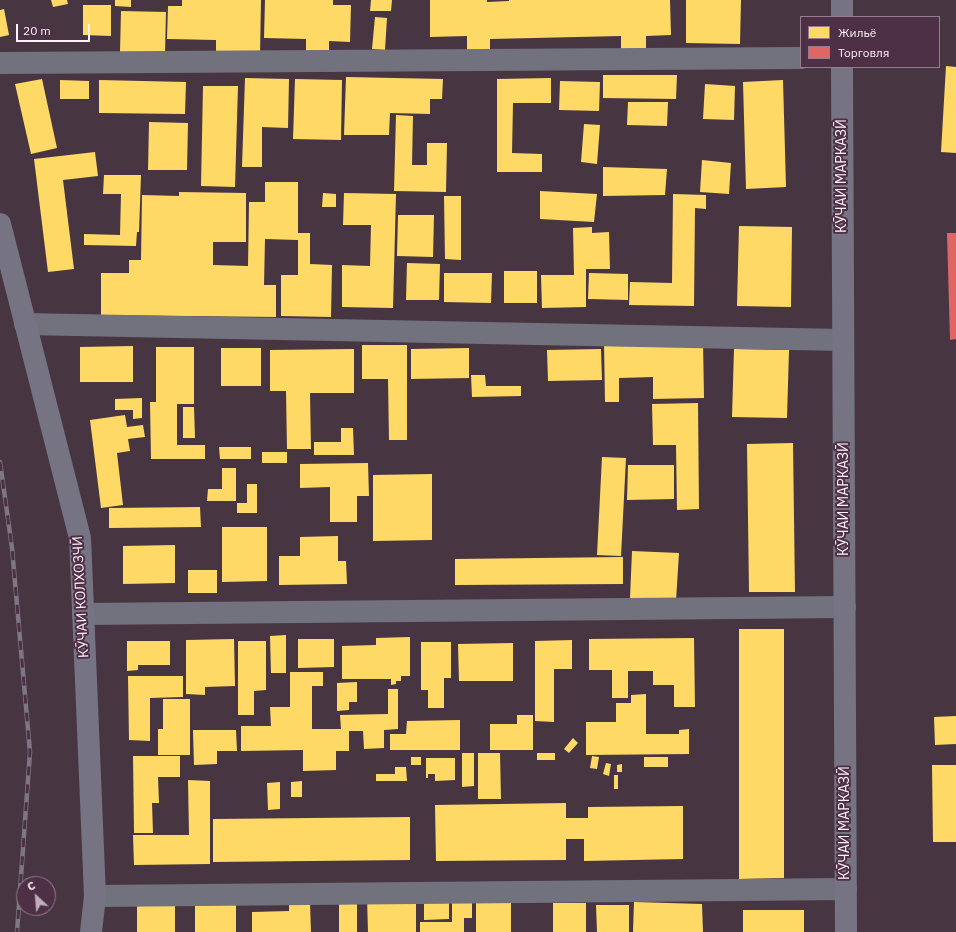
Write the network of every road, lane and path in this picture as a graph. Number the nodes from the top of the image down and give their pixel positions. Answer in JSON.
{"nodes":[{"id":1,"x":842,"y":0,"type":"edge"},
{"id":2,"x":842,"y":16,"type":"edge"},
{"id":3,"x":800,"y":58,"type":"edge"},
{"id":4,"x":0,"y":63,"type":"edge"},
{"id":5,"x":842,"y":68,"type":"edge"},
{"id":6,"x":0,"y":224,"type":"edge"},
{"id":7,"x":25,"y":324,"type":"junction"},
{"id":8,"x":843,"y":340,"type":"junction"},
{"id":9,"x":845,"y":607,"type":"junction"},
{"id":10,"x":83,"y":614,"type":"junction"},
{"id":11,"x":846,"y":889,"type":"junction"},
{"id":12,"x":95,"y":896,"type":"junction"},
{"id":13,"x":91,"y":932,"type":"edge"},
{"id":14,"x":846,"y":932,"type":"edge"}],
"edges":[{"from":1,"to":2,"type":"main road"},
{"from":3,"to":4,"type":"street"},
{"from":5,"to":8,"type":"main road","name":"КӮЧАИ МАРКАЗӢ"},
{"from":6,"to":7,"type":"main road","name":"КӮЧАИ КОЛХОЗЧӢ"},
{"from":7,"to":8,"type":"street"},
{"from":7,"to":10,"type":"main road","name":"КӮЧАИ КОЛХОЗЧӢ"},
{"from":8,"to":9,"type":"main road","name":"КӮЧАИ МАРКАЗӢ"},
{"from":9,"to":10,"type":"street"},
{"from":9,"to":11,"type":"main road","name":"КӮЧАИ МАРКАЗӢ"},
{"from":10,"to":12,"type":"main road","name":"КӮЧАИ КОЛХОЗЧӢ"},
{"from":11,"to":12,"type":"street"},
{"from":11,"to":14,"type":"main road","name":"КӮЧАИ МАРКАЗӢ"},
{"from":12,"to":13,"type":"main road","name":"КӮЧАИ КОЛХОЗЧӢ"}]}
